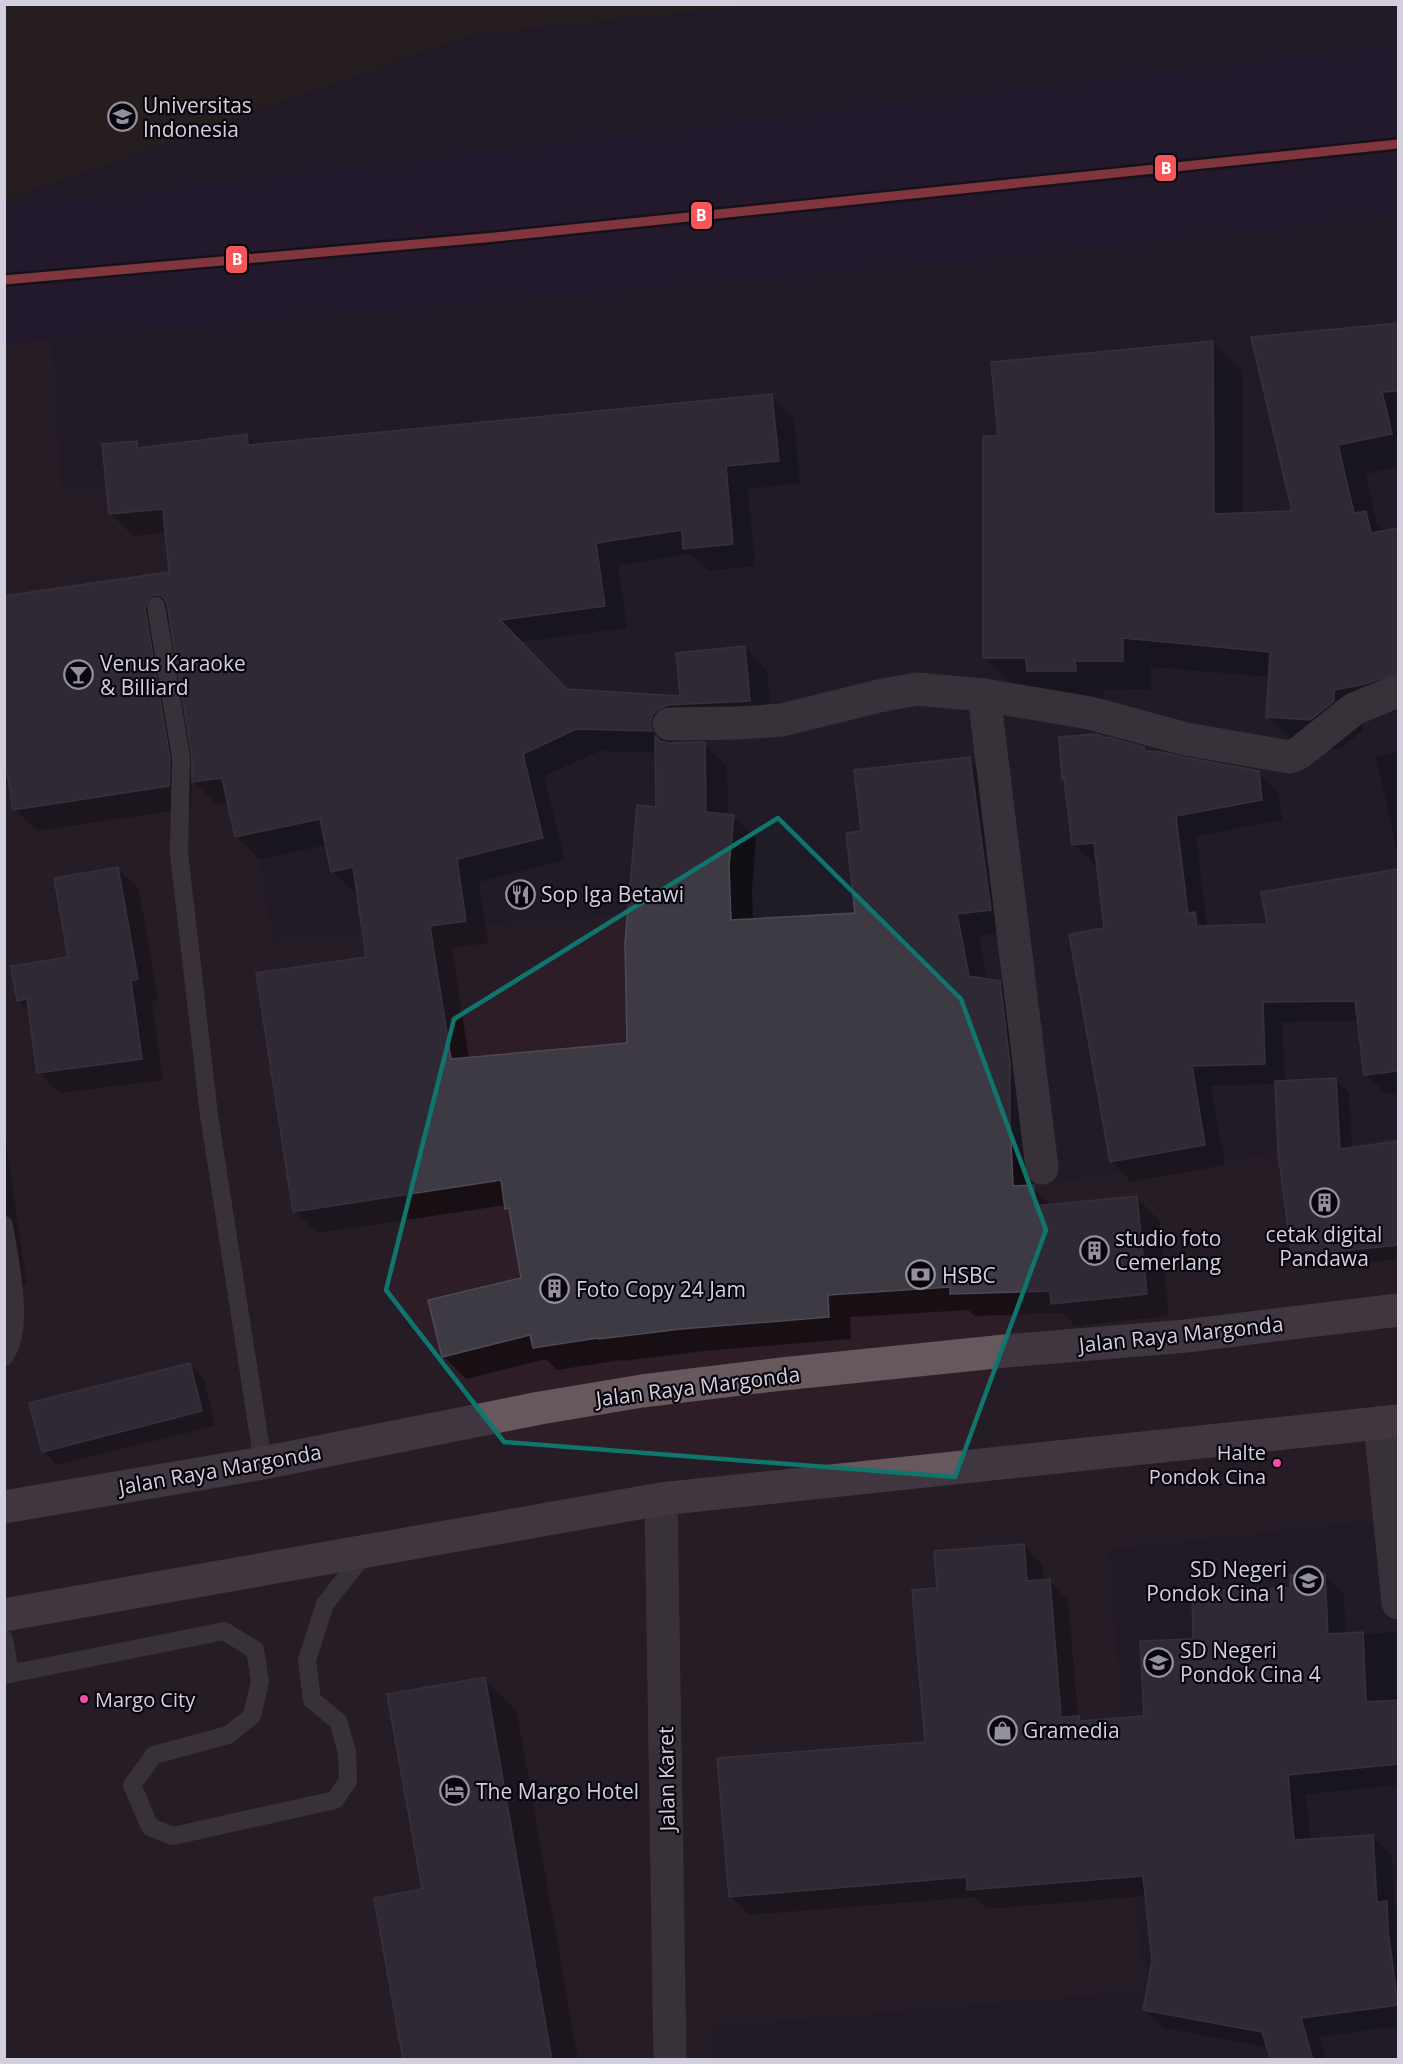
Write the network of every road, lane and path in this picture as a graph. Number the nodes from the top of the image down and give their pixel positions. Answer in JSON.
{"nodes":[{"id":1,"x":156,"y":606,"type":"dead end"},
{"id":2,"x":1398,"y":691,"type":"edge"},
{"id":3,"x":984,"y":695,"type":"junction"},
{"id":4,"x":669,"y":724,"type":"dead end"},
{"id":5,"x":1042,"y":1168,"type":"dead end"},
{"id":6,"x":4,"y":1225,"type":"edge"},
{"id":7,"x":1398,"y":1310,"type":"edge"},
{"id":8,"x":4,"y":1357,"type":"edge"},
{"id":9,"x":1389,"y":1422,"type":"edge"},
{"id":10,"x":263,"y":1463,"type":"junction"},
{"id":11,"x":662,"y":1499,"type":"junction"},
{"id":12,"x":4,"y":1507,"type":"edge"},
{"id":13,"x":367,"y":1550,"type":"junction"},
{"id":14,"x":1398,"y":1603,"type":"edge"},
{"id":15,"x":4,"y":1615,"type":"edge"},
{"id":16,"x":4,"y":1639,"type":"edge"},
{"id":17,"x":7,"y":1675,"type":"edge"},
{"id":18,"x":670,"y":2060,"type":"edge"}],
"edges":[{"from":1,"to":10,"type":"lane"},
{"from":2,"to":3,"type":"street"},
{"from":3,"to":4,"type":"street"},
{"from":3,"to":5,"type":"street"},
{"from":6,"to":8,"type":"lane"},
{"from":7,"to":10,"type":"main road","name":"Jalan Raya Margonda"},
{"from":9,"to":11,"type":"main road"},
{"from":9,"to":14,"type":"street"},
{"from":10,"to":12,"type":"main road","name":"Jalan Raya Margonda"},
{"from":11,"to":13,"type":"main road"},
{"from":11,"to":18,"type":"street","name":"Jalan Karet"},
{"from":13,"to":15,"type":"main road"},
{"from":13,"to":17,"type":"lane"},
{"from":16,"to":17,"type":"lane"}]}
